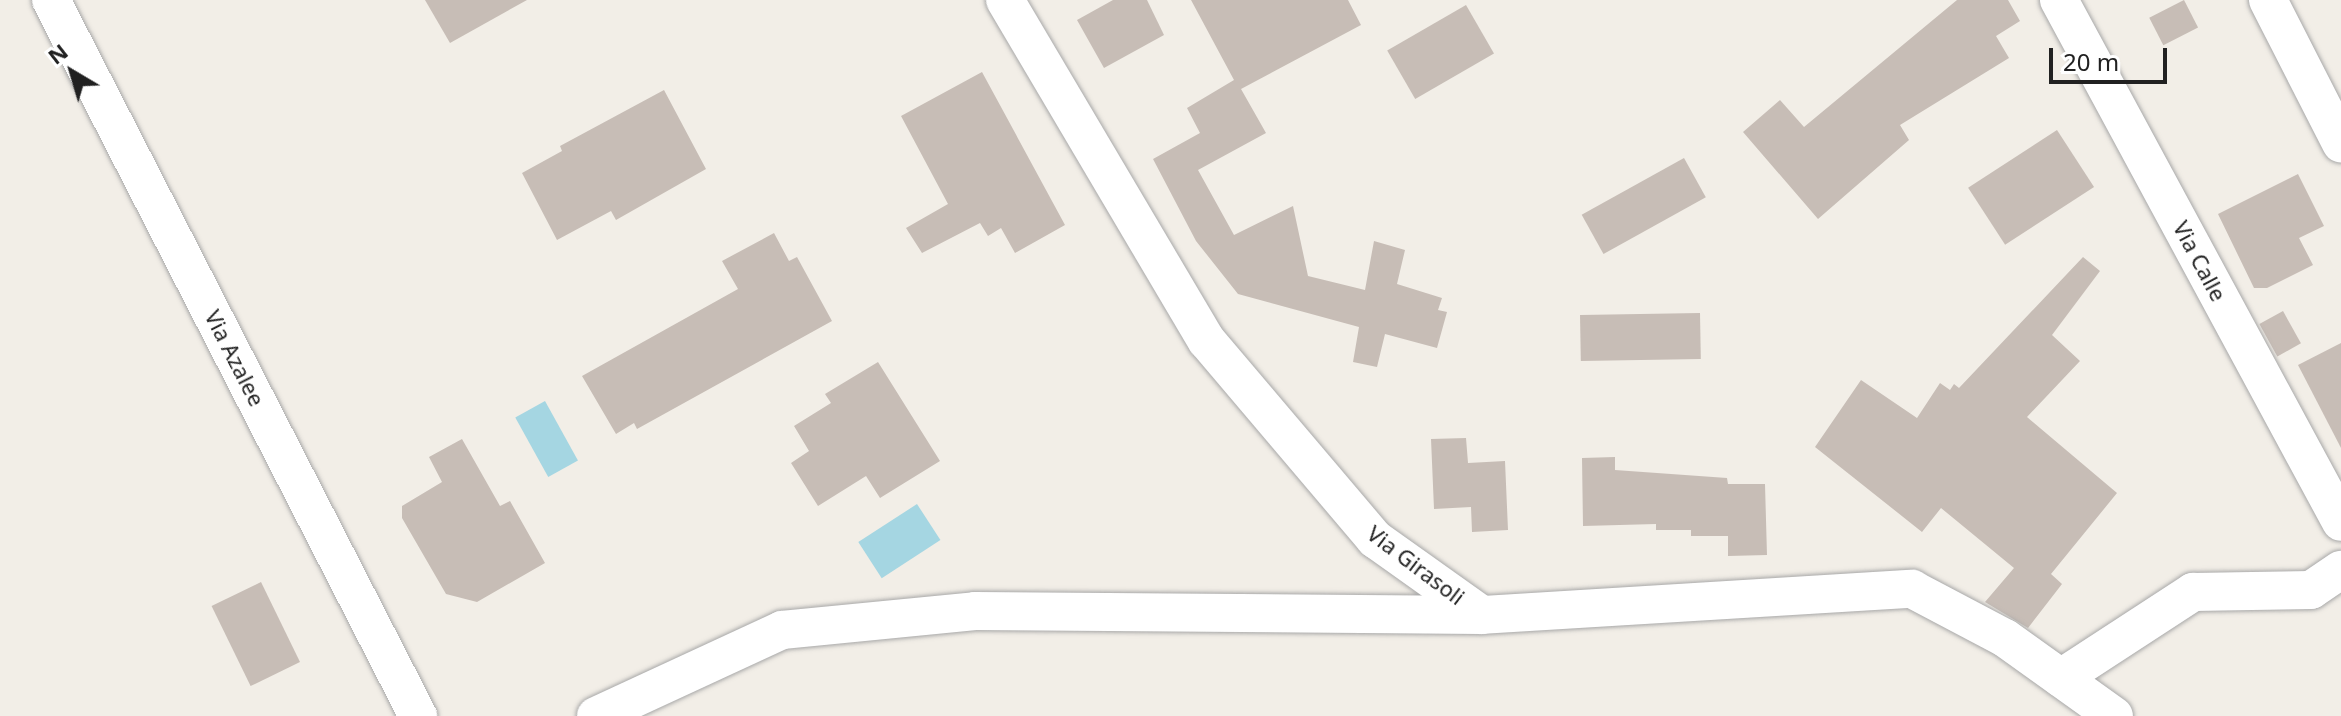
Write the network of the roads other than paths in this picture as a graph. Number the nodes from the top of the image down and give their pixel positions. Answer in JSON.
{"nodes":[{"id":1,"x":51,"y":0,"type":"edge"},
{"id":2,"x":1005,"y":0,"type":"edge"},
{"id":3,"x":2059,"y":0,"type":"edge"},
{"id":4,"x":2268,"y":0,"type":"edge"},
{"id":5,"x":2341,"y":143,"type":"edge"},
{"id":6,"x":2341,"y":522,"type":"edge"},
{"id":7,"x":2341,"y":570,"type":"edge"},
{"id":8,"x":1482,"y":615,"type":"junction"},
{"id":9,"x":2061,"y":678,"type":"junction"},
{"id":10,"x":418,"y":716,"type":"edge"},
{"id":11,"x":596,"y":716,"type":"edge"},
{"id":12,"x":2114,"y":716,"type":"edge"}],
"edges":[{"from":1,"to":10,"type":"street","name":"Via Azalee"},
{"from":2,"to":8,"type":"street","name":"Via Girasoli"},
{"from":3,"to":6,"type":"street","name":"Via Calle"},
{"from":4,"to":5,"type":"street"},
{"from":7,"to":9,"type":"street"},
{"from":8,"to":9,"type":"street","name":"Via Girasoli"},
{"from":8,"to":11,"type":"street"},
{"from":9,"to":12,"type":"street","name":"Via Girasoli"}]}
